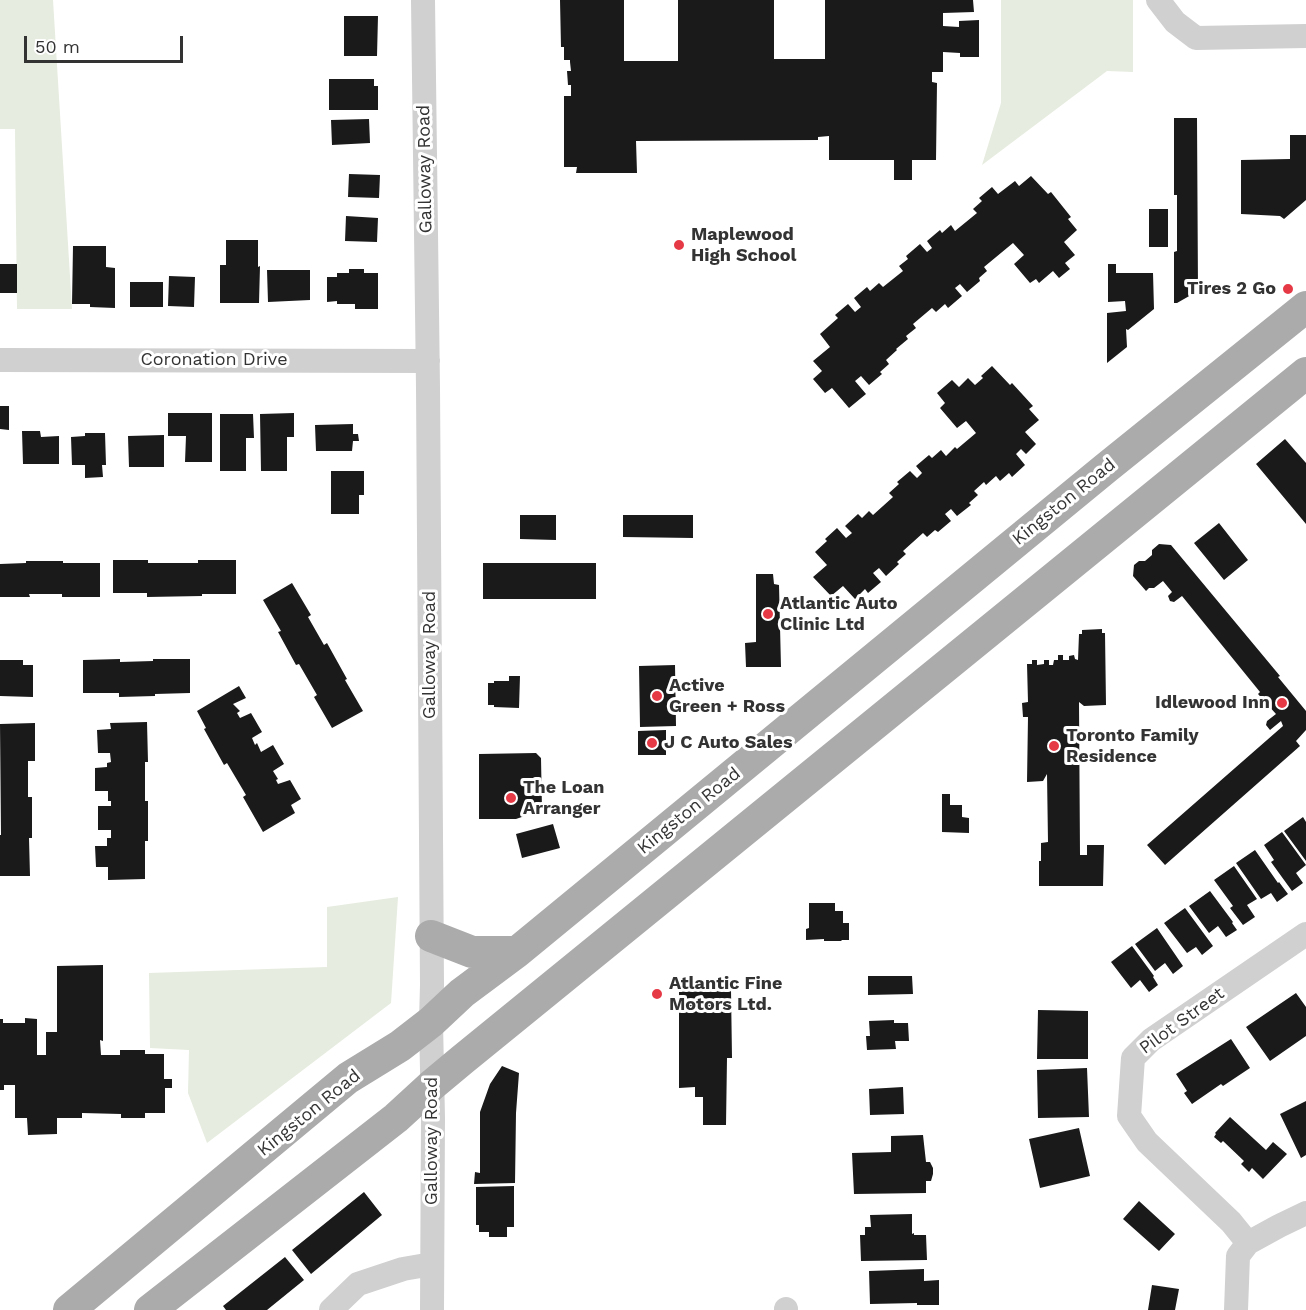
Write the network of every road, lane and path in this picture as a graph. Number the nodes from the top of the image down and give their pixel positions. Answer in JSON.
{"nodes":[{"id":1,"x":423,"y":0,"type":"edge"},
{"id":2,"x":1158,"y":0,"type":"edge"},
{"id":3,"x":1306,"y":36,"type":"edge"},
{"id":4,"x":1306,"y":307,"type":"edge"},
{"id":5,"x":0,"y":360,"type":"edge"},
{"id":6,"x":428,"y":360,"type":"junction"},
{"id":7,"x":1306,"y":373,"type":"edge"},
{"id":8,"x":1306,"y":934,"type":"edge"},
{"id":9,"x":430,"y":936,"type":"junction"},
{"id":10,"x":517,"y":952,"type":"junction"},
{"id":11,"x":431,"y":1022,"type":"junction"},
{"id":12,"x":432,"y":1085,"type":"junction"},
{"id":13,"x":1306,"y":1213,"type":"edge"},
{"id":14,"x":1248,"y":1243,"type":"junction"},
{"id":15,"x":432,"y":1264,"type":"junction"},
{"id":16,"x":69,"y":1310,"type":"edge"},
{"id":17,"x":150,"y":1310,"type":"edge"},
{"id":18,"x":331,"y":1310,"type":"edge"},
{"id":19,"x":432,"y":1310,"type":"edge"},
{"id":20,"x":1236,"y":1310,"type":"edge"}],
"edges":[{"from":1,"to":6,"type":"street","name":"Galloway Road"},
{"from":2,"to":3,"type":"street"},
{"from":4,"to":10,"type":"main road","name":"Kingston Road"},
{"from":5,"to":6,"type":"street","name":"Coronation Drive"},
{"from":6,"to":9,"type":"street","name":"Galloway Road"},
{"from":7,"to":12,"type":"main road"},
{"from":8,"to":14,"type":"street","name":"Pilot Street"},
{"from":9,"to":10,"type":"main road"},
{"from":9,"to":11,"type":"street","name":"Galloway Road"},
{"from":10,"to":11,"type":"main road","name":"Kingston Road"},
{"from":11,"to":12,"type":"street","name":"Galloway Road"},
{"from":11,"to":16,"type":"main road","name":"Kingston Road"},
{"from":12,"to":15,"type":"street","name":"Galloway Road"},
{"from":12,"to":17,"type":"main road"},
{"from":13,"to":14,"type":"street"},
{"from":14,"to":20,"type":"street"},
{"from":15,"to":18,"type":"street"},
{"from":15,"to":19,"type":"street","name":"Galloway Road"}]}
